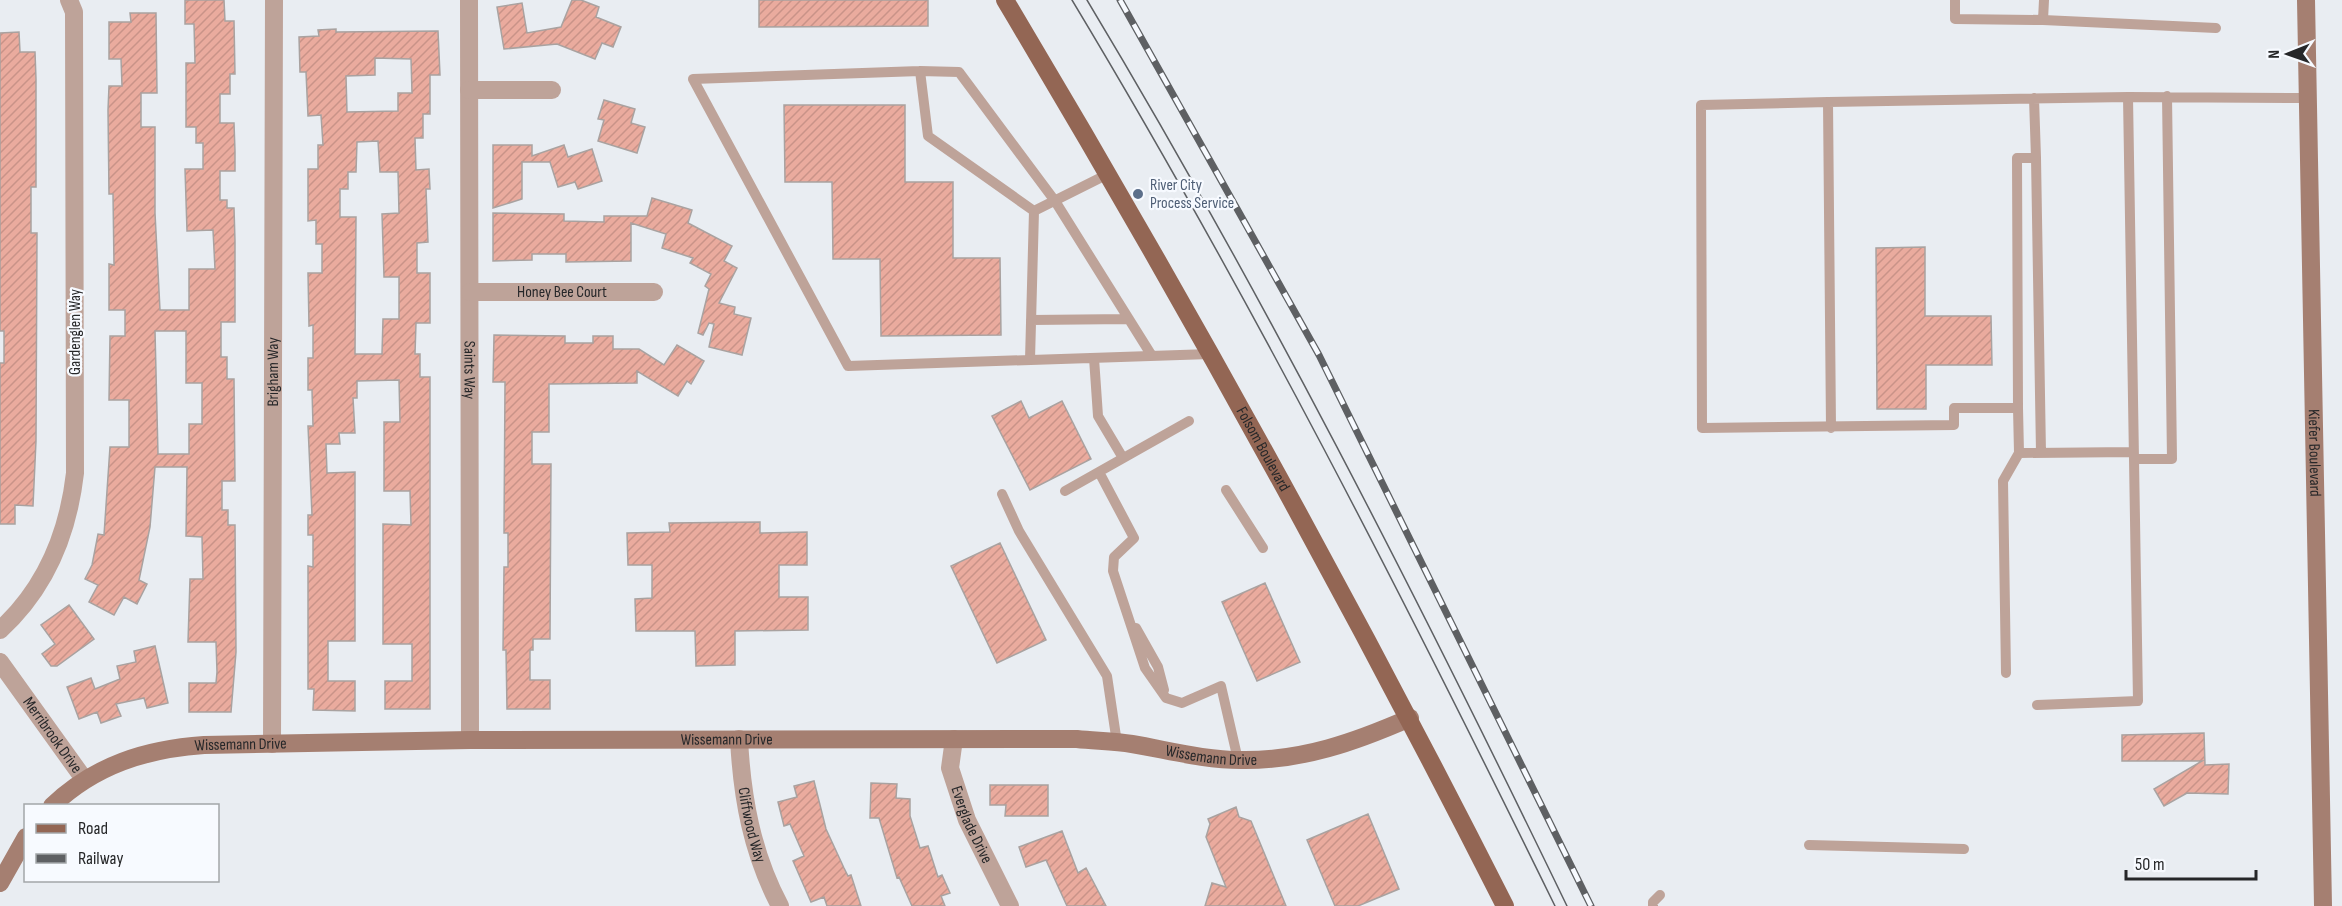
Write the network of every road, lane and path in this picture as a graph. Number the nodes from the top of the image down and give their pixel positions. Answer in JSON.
{"nodes":[{"id":1,"x":274,"y":0,"type":"edge"},
{"id":2,"x":469,"y":0,"type":"edge"},
{"id":3,"x":1005,"y":0,"type":"edge"},
{"id":4,"x":1955,"y":0,"type":"edge"},
{"id":5,"x":2044,"y":0,"type":"edge"},
{"id":6,"x":2306,"y":0,"type":"edge"},
{"id":7,"x":72,"y":6,"type":"edge"},
{"id":8,"x":2043,"y":20,"type":"junction"},
{"id":9,"x":2216,"y":28,"type":"dead end"},
{"id":10,"x":920,"y":71,"type":"junction"},
{"id":11,"x":469,"y":90,"type":"junction"},
{"id":12,"x":552,"y":90,"type":"dead end"},
{"id":13,"x":2167,"y":96,"type":"junction"},
{"id":14,"x":2128,"y":97,"type":"junction"},
{"id":15,"x":2034,"y":98,"type":"junction"},
{"id":16,"x":2307,"y":98,"type":"junction"},
{"id":17,"x":1828,"y":102,"type":"junction"},
{"id":18,"x":2036,"y":158,"type":"junction"},
{"id":19,"x":1108,"y":174,"type":"junction"},
{"id":20,"x":1055,"y":201,"type":"junction"},
{"id":21,"x":1034,"y":211,"type":"junction"},
{"id":22,"x":470,"y":292,"type":"junction"},
{"id":23,"x":654,"y":292,"type":"dead end"},
{"id":24,"x":1129,"y":319,"type":"junction"},
{"id":25,"x":1031,"y":320,"type":"junction"},
{"id":26,"x":1210,"y":354,"type":"junction"},
{"id":27,"x":1152,"y":356,"type":"junction"},
{"id":28,"x":1094,"y":358,"type":"junction"},
{"id":29,"x":1030,"y":360,"type":"junction"},
{"id":30,"x":2018,"y":408,"type":"junction"},
{"id":31,"x":1189,"y":421,"type":"dead end"},
{"id":32,"x":1831,"y":428,"type":"junction"},
{"id":33,"x":2019,"y":453,"type":"junction"},
{"id":34,"x":2041,"y":453,"type":"junction"},
{"id":35,"x":2134,"y":455,"type":"junction"},
{"id":36,"x":1123,"y":458,"type":"junction"},
{"id":37,"x":1099,"y":472,"type":"junction"},
{"id":38,"x":1226,"y":490,"type":"dead end"},
{"id":39,"x":1065,"y":491,"type":"dead end"},
{"id":40,"x":1002,"y":494,"type":"dead end"},
{"id":41,"x":1263,"y":548,"type":"dead end"},
{"id":42,"x":0,"y":630,"type":"edge"},
{"id":43,"x":0,"y":662,"type":"edge"},
{"id":44,"x":2006,"y":673,"type":"dead end"},
{"id":45,"x":2037,"y":705,"type":"dead end"},
{"id":46,"x":1410,"y":718,"type":"junction"},
{"id":47,"x":739,"y":739,"type":"junction"},
{"id":48,"x":954,"y":739,"type":"junction"},
{"id":49,"x":470,"y":740,"type":"junction"},
{"id":50,"x":1117,"y":743,"type":"junction"},
{"id":51,"x":272,"y":744,"type":"junction"},
{"id":52,"x":1238,"y":760,"type":"junction"},
{"id":53,"x":84,"y":779,"type":"junction"},
{"id":54,"x":54,"y":804,"type":"edge"},
{"id":55,"x":24,"y":841,"type":"edge"},
{"id":56,"x":1809,"y":845,"type":"dead end"},
{"id":57,"x":1964,"y":849,"type":"dead end"},
{"id":58,"x":0,"y":883,"type":"edge"},
{"id":59,"x":1660,"y":896,"type":"dead end"},
{"id":60,"x":780,"y":906,"type":"edge"},
{"id":61,"x":1010,"y":906,"type":"edge"},
{"id":62,"x":1505,"y":906,"type":"edge"},
{"id":63,"x":1653,"y":906,"type":"edge"},
{"id":64,"x":2324,"y":906,"type":"edge"}],
"edges":[{"from":1,"to":51,"type":"street","name":"Brigham Way"},
{"from":2,"to":11,"type":"street","name":"Saints Way"},
{"from":3,"to":19,"type":"main road","name":"Folsom Boulevard"},
{"from":4,"to":8,"type":"lane"},
{"from":5,"to":8,"type":"lane"},
{"from":6,"to":16,"type":"street","name":"Kiefer Boulevard"},
{"from":7,"to":42,"type":"street","name":"Gardenglen Way"},
{"from":8,"to":9,"type":"lane"},
{"from":10,"to":20,"type":"lane"},
{"from":10,"to":21,"type":"lane"},
{"from":10,"to":29,"type":"lane"},
{"from":11,"to":12,"type":"street"},
{"from":11,"to":22,"type":"street","name":"Saints Way"},
{"from":13,"to":14,"type":"lane"},
{"from":13,"to":16,"type":"lane"},
{"from":13,"to":35,"type":"lane"},
{"from":14,"to":15,"type":"lane"},
{"from":14,"to":35,"type":"lane"},
{"from":15,"to":17,"type":"lane"},
{"from":15,"to":18,"type":"lane"},
{"from":16,"to":64,"type":"street","name":"Kiefer Boulevard"},
{"from":17,"to":32,"type":"lane"},
{"from":17,"to":32,"type":"lane"},
{"from":18,"to":30,"type":"lane"},
{"from":18,"to":34,"type":"lane"},
{"from":19,"to":20,"type":"lane"},
{"from":19,"to":26,"type":"main road","name":"Folsom Boulevard"},
{"from":20,"to":21,"type":"lane"},
{"from":20,"to":24,"type":"lane"},
{"from":21,"to":25,"type":"lane"},
{"from":22,"to":23,"type":"street","name":"Honey Bee Court"},
{"from":22,"to":49,"type":"street","name":"Saints Way"},
{"from":24,"to":25,"type":"lane"},
{"from":24,"to":27,"type":"lane"},
{"from":25,"to":29,"type":"lane"},
{"from":26,"to":27,"type":"lane"},
{"from":26,"to":46,"type":"main road","name":"Folsom Boulevard"},
{"from":27,"to":28,"type":"lane"},
{"from":28,"to":29,"type":"lane"},
{"from":28,"to":36,"type":"lane"},
{"from":30,"to":32,"type":"lane"},
{"from":30,"to":33,"type":"lane"},
{"from":31,"to":36,"type":"lane"},
{"from":33,"to":34,"type":"lane"},
{"from":33,"to":44,"type":"lane"},
{"from":34,"to":35,"type":"lane"},
{"from":35,"to":45,"type":"lane"},
{"from":36,"to":37,"type":"lane"},
{"from":37,"to":39,"type":"lane"},
{"from":37,"to":52,"type":"lane"},
{"from":38,"to":41,"type":"lane"},
{"from":40,"to":50,"type":"lane"},
{"from":43,"to":53,"type":"street","name":"Merribrook Drive"},
{"from":46,"to":52,"type":"street","name":"Wissemann Drive"},
{"from":46,"to":62,"type":"main road","name":"Folsom Boulevard"},
{"from":47,"to":48,"type":"street","name":"Wissemann Drive"},
{"from":47,"to":49,"type":"street","name":"Wissemann Drive"},
{"from":47,"to":60,"type":"street","name":"Cliffwood Way"},
{"from":48,"to":50,"type":"street","name":"Wissemann Drive"},
{"from":48,"to":61,"type":"street","name":"Everglade Drive"},
{"from":49,"to":51,"type":"street","name":"Wissemann Drive"},
{"from":50,"to":52,"type":"street","name":"Wissemann Drive"},
{"from":51,"to":53,"type":"street","name":"Wissemann Drive"},
{"from":53,"to":54,"type":"street","name":"Wissemann Drive"},
{"from":55,"to":58,"type":"street"},
{"from":56,"to":57,"type":"lane"},
{"from":59,"to":63,"type":"lane"}]}
